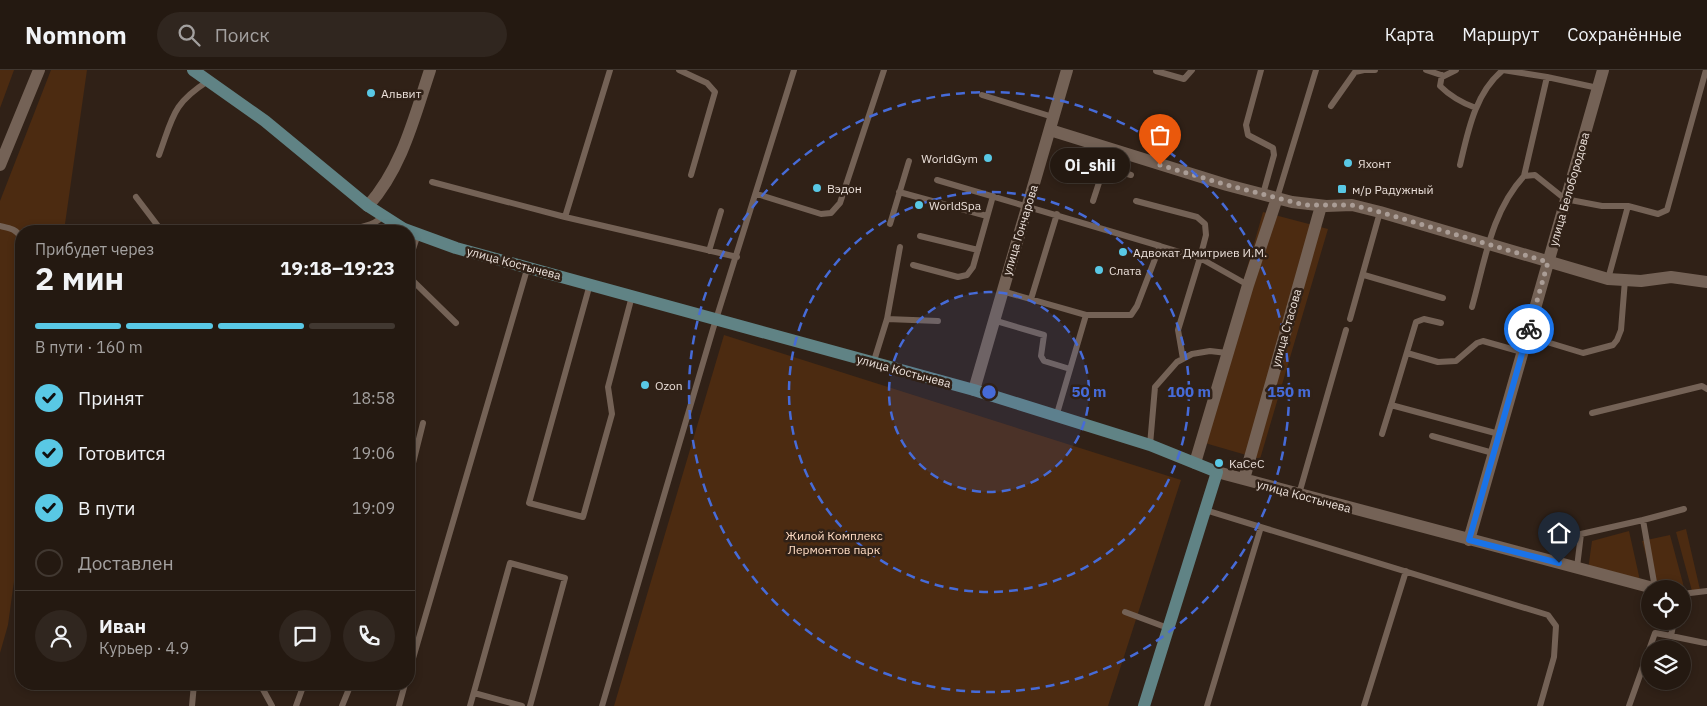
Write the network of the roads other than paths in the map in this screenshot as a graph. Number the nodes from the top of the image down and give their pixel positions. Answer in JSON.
{"nodes":[{"id":1,"x":39,"y":70,"type":"edge"},
{"id":2,"x":193,"y":70,"type":"edge"},
{"id":3,"x":430,"y":70,"type":"edge"},
{"id":4,"x":610,"y":70,"type":"edge"},
{"id":5,"x":679,"y":70,"type":"edge"},
{"id":6,"x":794,"y":70,"type":"edge"},
{"id":7,"x":884,"y":70,"type":"edge"},
{"id":8,"x":1067,"y":70,"type":"edge"},
{"id":9,"x":1192,"y":70,"type":"edge"},
{"id":10,"x":1261,"y":70,"type":"edge"},
{"id":11,"x":1316,"y":70,"type":"edge"},
{"id":12,"x":1365,"y":70,"type":"edge"},
{"id":13,"x":1375,"y":70,"type":"edge"},
{"id":14,"x":1426,"y":70,"type":"edge"},
{"id":15,"x":1456,"y":70,"type":"edge"},
{"id":16,"x":1507,"y":70,"type":"edge"},
{"id":17,"x":1604,"y":70,"type":"edge"},
{"id":18,"x":1706,"y":70,"type":"edge"},
{"id":19,"x":1156,"y":72,"type":"dead end"},
{"id":20,"x":1442,"y":75,"type":"junction"},
{"id":21,"x":1547,"y":77,"type":"junction"},
{"id":22,"x":209,"y":80,"type":"junction"},
{"id":23,"x":1598,"y":88,"type":"junction"},
{"id":24,"x":982,"y":95,"type":"dead end"},
{"id":25,"x":1331,"y":106,"type":"dead end"},
{"id":26,"x":1476,"y":108,"type":"junction"},
{"id":27,"x":1051,"y":123,"type":"junction"},
{"id":28,"x":1110,"y":149,"type":"junction"},
{"id":29,"x":158,"y":155,"type":"dead end"},
{"id":30,"x":909,"y":161,"type":"dead end"},
{"id":31,"x":0,"y":165,"type":"edge"},
{"id":32,"x":1460,"y":166,"type":"dead end"},
{"id":33,"x":1104,"y":167,"type":"junction"},
{"id":34,"x":691,"y":175,"type":"dead end"},
{"id":35,"x":1131,"y":175,"type":"dead end"},
{"id":36,"x":1524,"y":176,"type":"junction"},
{"id":37,"x":937,"y":180,"type":"dead end"},
{"id":38,"x":432,"y":182,"type":"dead end"},
{"id":39,"x":899,"y":192,"type":"junction"},
{"id":40,"x":757,"y":194,"type":"junction"},
{"id":41,"x":1263,"y":194,"type":"junction"},
{"id":42,"x":993,"y":196,"type":"junction"},
{"id":43,"x":136,"y":197,"type":"dead end"},
{"id":44,"x":1277,"y":198,"type":"junction"},
{"id":45,"x":1565,"y":199,"type":"junction"},
{"id":46,"x":1136,"y":201,"type":"dead end"},
{"id":47,"x":1093,"y":202,"type":"dead end"},
{"id":48,"x":368,"y":206,"type":"junction"},
{"id":49,"x":1028,"y":206,"type":"junction"},
{"id":50,"x":1320,"y":206,"type":"junction"},
{"id":51,"x":1628,"y":206,"type":"junction"},
{"id":52,"x":721,"y":211,"type":"dead end"},
{"id":53,"x":1380,"y":212,"type":"junction"},
{"id":54,"x":1057,"y":214,"type":"junction"},
{"id":55,"x":383,"y":216,"type":"junction"},
{"id":56,"x":988,"y":216,"type":"junction"},
{"id":57,"x":565,"y":217,"type":"junction"},
{"id":58,"x":890,"y":224,"type":"dead end"},
{"id":59,"x":155,"y":225,"type":"edge"},
{"id":60,"x":371,"y":225,"type":"edge"},
{"id":61,"x":398,"y":225,"type":"edge"},
{"id":62,"x":0,"y":226,"type":"edge"},
{"id":63,"x":15,"y":230,"type":"edge"},
{"id":64,"x":415,"y":233,"type":"edge"},
{"id":65,"x":418,"y":234,"type":"junction"},
{"id":66,"x":920,"y":236,"type":"dead end"},
{"id":67,"x":415,"y":243,"type":"edge"},
{"id":68,"x":1490,"y":245,"type":"junction"},
{"id":69,"x":1160,"y":246,"type":"junction"},
{"id":70,"x":900,"y":247,"type":"dead end"},
{"id":71,"x":978,"y":250,"type":"junction"},
{"id":72,"x":709,"y":251,"type":"junction"},
{"id":73,"x":737,"y":257,"type":"junction"},
{"id":74,"x":1200,"y":258,"type":"junction"},
{"id":75,"x":1548,"y":262,"type":"junction"},
{"id":76,"x":913,"y":264,"type":"dead end"},
{"id":77,"x":528,"y":266,"type":"junction"},
{"id":78,"x":1364,"y":275,"type":"junction"},
{"id":79,"x":1608,"y":279,"type":"junction"},
{"id":80,"x":1625,"y":280,"type":"junction"},
{"id":81,"x":1707,"y":282,"type":"edge"},
{"id":82,"x":415,"y":283,"type":"edge"},
{"id":83,"x":590,"y":283,"type":"junction"},
{"id":84,"x":1248,"y":285,"type":"junction"},
{"id":85,"x":1002,"y":291,"type":"junction"},
{"id":86,"x":632,"y":296,"type":"junction"},
{"id":87,"x":1443,"y":298,"type":"dead end"},
{"id":88,"x":1031,"y":299,"type":"junction"},
{"id":89,"x":1472,"y":307,"type":"dead end"},
{"id":90,"x":1086,"y":315,"type":"junction"},
{"id":91,"x":887,"y":319,"type":"junction"},
{"id":92,"x":1350,"y":319,"type":"dead end"},
{"id":93,"x":717,"y":320,"type":"junction"},
{"id":94,"x":993,"y":320,"type":"junction"},
{"id":95,"x":938,"y":322,"type":"dead end"},
{"id":96,"x":456,"y":323,"type":"dead end"},
{"id":97,"x":1441,"y":323,"type":"dead end"},
{"id":98,"x":1346,"y":330,"type":"dead end"},
{"id":99,"x":1527,"y":336,"type":"junction"},
{"id":100,"x":1522,"y":352,"type":"junction"},
{"id":101,"x":1227,"y":353,"type":"junction"},
{"id":102,"x":1407,"y":353,"type":"junction"},
{"id":103,"x":1183,"y":359,"type":"junction"},
{"id":104,"x":873,"y":364,"type":"junction"},
{"id":105,"x":1070,"y":369,"type":"junction"},
{"id":106,"x":1707,"y":389,"type":"edge"},
{"id":107,"x":974,"y":390,"type":"junction"},
{"id":108,"x":1392,"y":405,"type":"junction"},
{"id":109,"x":1592,"y":412,"type":"dead end"},
{"id":110,"x":1056,"y":417,"type":"junction"},
{"id":111,"x":423,"y":423,"type":"dead end"},
{"id":112,"x":1382,"y":434,"type":"dead end"},
{"id":113,"x":1498,"y":434,"type":"junction"},
{"id":114,"x":1432,"y":436,"type":"dead end"},
{"id":115,"x":1150,"y":445,"type":"junction"},
{"id":116,"x":1493,"y":453,"type":"junction"},
{"id":117,"x":415,"y":455,"type":"edge"},
{"id":118,"x":1195,"y":463,"type":"junction"},
{"id":119,"x":1217,"y":472,"type":"junction"},
{"id":120,"x":1244,"y":479,"type":"junction"},
{"id":121,"x":1298,"y":495,"type":"junction"},
{"id":122,"x":1684,"y":509,"type":"dead end"},
{"id":123,"x":1205,"y":510,"type":"junction"},
{"id":124,"x":1644,"y":520,"type":"junction"},
{"id":125,"x":1261,"y":527,"type":"junction"},
{"id":126,"x":1469,"y":540,"type":"junction"},
{"id":127,"x":1577,"y":567,"type":"junction"},
{"id":128,"x":1406,"y":571,"type":"junction"},
{"id":129,"x":1654,"y":580,"type":"edge"},
{"id":130,"x":1641,"y":585,"type":"edge"},
{"id":131,"x":1707,"y":591,"type":"edge"},
{"id":132,"x":1691,"y":593,"type":"edge"},
{"id":133,"x":1125,"y":612,"type":"dead end"},
{"id":134,"x":1168,"y":628,"type":"junction"},
{"id":135,"x":1672,"y":630,"type":"edge"},
{"id":136,"x":1671,"y":636,"type":"junction"},
{"id":137,"x":1705,"y":643,"type":"dead end"},
{"id":138,"x":415,"y":652,"type":"edge"},
{"id":139,"x":193,"y":690,"type":"edge"},
{"id":140,"x":263,"y":690,"type":"edge"},
{"id":141,"x":302,"y":690,"type":"edge"},
{"id":142,"x":349,"y":690,"type":"edge"},
{"id":143,"x":403,"y":690,"type":"edge"},
{"id":144,"x":474,"y":693,"type":"junction"},
{"id":145,"x":192,"y":706,"type":"edge"},
{"id":146,"x":272,"y":706,"type":"edge"},
{"id":147,"x":296,"y":706,"type":"edge"},
{"id":148,"x":342,"y":706,"type":"edge"},
{"id":149,"x":399,"y":706,"type":"edge"},
{"id":150,"x":470,"y":706,"type":"edge"},
{"id":151,"x":522,"y":706,"type":"edge"},
{"id":152,"x":530,"y":706,"type":"edge"},
{"id":153,"x":602,"y":706,"type":"edge"},
{"id":154,"x":1144,"y":706,"type":"edge"},
{"id":155,"x":1207,"y":706,"type":"edge"},
{"id":156,"x":1364,"y":706,"type":"edge"},
{"id":157,"x":1540,"y":706,"type":"edge"},
{"id":158,"x":1629,"y":706,"type":"edge"}],
"edges":[{"from":1,"to":31,"type":"street"},
{"from":2,"to":22,"type":"street","name":"улица Костычева"},
{"from":3,"to":48,"type":"street"},
{"from":4,"to":57,"type":"lane"},
{"from":5,"to":34,"type":"lane"},
{"from":6,"to":40,"type":"lane"},
{"from":7,"to":40,"type":"lane"},
{"from":8,"to":27,"type":"street","name":"улица Гончарова"},
{"from":9,"to":19,"type":"lane"},
{"from":10,"to":41,"type":"lane"},
{"from":11,"to":44,"type":"lane"},
{"from":12,"to":13,"type":"lane"},
{"from":12,"to":25,"type":"lane"},
{"from":14,"to":20,"type":"lane"},
{"from":15,"to":20,"type":"lane"},
{"from":16,"to":21,"type":"lane"},
{"from":16,"to":26,"type":"lane"},
{"from":17,"to":23,"type":"street","name":"улица Белобородова"},
{"from":18,"to":51,"type":"lane"},
{"from":20,"to":26,"type":"lane"},
{"from":21,"to":23,"type":"lane"},
{"from":21,"to":36,"type":"lane"},
{"from":22,"to":29,"type":"lane"},
{"from":22,"to":48,"type":"street","name":"улица Костычева"},
{"from":23,"to":45,"type":"street","name":"улица Белобородова"},
{"from":24,"to":27,"type":"lane"},
{"from":26,"to":32,"type":"lane"},
{"from":27,"to":28,"type":"street"},
{"from":27,"to":49,"type":"street","name":"улица Гончарова"},
{"from":28,"to":33,"type":"lane"},
{"from":28,"to":41,"type":"street"},
{"from":30,"to":39,"type":"lane"},
{"from":33,"to":35,"type":"lane"},
{"from":33,"to":47,"type":"lane"},
{"from":36,"to":45,"type":"lane"},
{"from":36,"to":68,"type":"lane"},
{"from":37,"to":42,"type":"lane"},
{"from":38,"to":57,"type":"lane"},
{"from":39,"to":56,"type":"lane"},
{"from":39,"to":58,"type":"lane"},
{"from":40,"to":73,"type":"lane"},
{"from":41,"to":44,"type":"street"},
{"from":42,"to":49,"type":"lane"},
{"from":42,"to":56,"type":"lane"},
{"from":43,"to":59,"type":"lane"},
{"from":44,"to":50,"type":"street"},
{"from":44,"to":84,"type":"street"},
{"from":45,"to":51,"type":"lane"},
{"from":45,"to":75,"type":"street","name":"улица Белобородова"},
{"from":46,"to":74,"type":"lane"},
{"from":48,"to":55,"type":"street","name":"улица Костычева"},
{"from":49,"to":54,"type":"lane"},
{"from":49,"to":85,"type":"street","name":"улица Гончарова"},
{"from":50,"to":53,"type":"street"},
{"from":50,"to":120,"type":"street","name":"улица Стасова"},
{"from":51,"to":79,"type":"lane"},
{"from":52,"to":72,"type":"lane"},
{"from":53,"to":68,"type":"street"},
{"from":53,"to":78,"type":"lane"},
{"from":54,"to":69,"type":"lane"},
{"from":54,"to":88,"type":"lane"},
{"from":55,"to":60,"type":"lane"},
{"from":55,"to":61,"type":"street","name":"улица Костычева"},
{"from":56,"to":71,"type":"lane"},
{"from":57,"to":72,"type":"lane"},
{"from":62,"to":63,"type":"lane"},
{"from":64,"to":65,"type":"street","name":"улица Костычева"},
{"from":65,"to":67,"type":"lane"},
{"from":65,"to":77,"type":"street","name":"улица Костычева"},
{"from":66,"to":71,"type":"lane"},
{"from":68,"to":75,"type":"street"},
{"from":68,"to":89,"type":"lane"},
{"from":69,"to":74,"type":"lane"},
{"from":69,"to":90,"type":"lane"},
{"from":70,"to":91,"type":"lane"},
{"from":71,"to":76,"type":"lane"},
{"from":72,"to":73,"type":"lane"},
{"from":73,"to":93,"type":"lane"},
{"from":74,"to":84,"type":"lane"},
{"from":74,"to":103,"type":"lane"},
{"from":75,"to":79,"type":"street"},
{"from":75,"to":99,"type":"street","name":"улица Белобородова"},
{"from":77,"to":83,"type":"street","name":"улица Костычева"},
{"from":77,"to":138,"type":"lane"},
{"from":78,"to":87,"type":"lane"},
{"from":78,"to":92,"type":"lane"},
{"from":79,"to":80,"type":"street"},
{"from":80,"to":81,"type":"street"},
{"from":80,"to":99,"type":"lane"},
{"from":82,"to":96,"type":"lane"},
{"from":83,"to":86,"type":"street","name":"улица Костычева"},
{"from":83,"to":86,"type":"lane"},
{"from":84,"to":101,"type":"street"},
{"from":85,"to":88,"type":"lane"},
{"from":85,"to":94,"type":"street","name":"улица Гончарова"},
{"from":86,"to":93,"type":"street","name":"улица Костычева"},
{"from":88,"to":90,"type":"lane"},
{"from":90,"to":105,"type":"lane"},
{"from":91,"to":95,"type":"lane"},
{"from":91,"to":104,"type":"lane"},
{"from":93,"to":104,"type":"street","name":"улица Костычева"},
{"from":93,"to":153,"type":"lane"},
{"from":94,"to":105,"type":"lane"},
{"from":94,"to":107,"type":"street","name":"улица Гончарова"},
{"from":97,"to":102,"type":"lane"},
{"from":98,"to":121,"type":"lane"},
{"from":99,"to":100,"type":"street","name":"улица Белобородова"},
{"from":100,"to":102,"type":"lane"},
{"from":100,"to":113,"type":"street","name":"улица Белобородова"},
{"from":101,"to":103,"type":"lane"},
{"from":101,"to":118,"type":"street"},
{"from":102,"to":108,"type":"lane"},
{"from":103,"to":115,"type":"lane"},
{"from":104,"to":107,"type":"street","name":"улица Костычева"},
{"from":105,"to":110,"type":"lane"},
{"from":106,"to":109,"type":"lane"},
{"from":107,"to":110,"type":"street","name":"улица Костычева"},
{"from":108,"to":112,"type":"lane"},
{"from":108,"to":113,"type":"lane"},
{"from":110,"to":115,"type":"street","name":"улица Костычева"},
{"from":111,"to":117,"type":"lane"},
{"from":113,"to":116,"type":"street","name":"улица Белобородова"},
{"from":114,"to":116,"type":"lane"},
{"from":115,"to":118,"type":"street","name":"улица Костычева"},
{"from":116,"to":126,"type":"street","name":"улица Белобородова"},
{"from":118,"to":119,"type":"street","name":"улица Костычева"},
{"from":119,"to":120,"type":"street","name":"улица Костычева"},
{"from":119,"to":123,"type":"street"},
{"from":120,"to":121,"type":"street","name":"улица Костычева"},
{"from":121,"to":126,"type":"street","name":"улица Костычева"},
{"from":122,"to":124,"type":"lane"},
{"from":123,"to":125,"type":"lane"},
{"from":123,"to":134,"type":"street"},
{"from":124,"to":127,"type":"lane"},
{"from":124,"to":129,"type":"lane"},
{"from":125,"to":128,"type":"lane"},
{"from":125,"to":155,"type":"lane"},
{"from":126,"to":127,"type":"street","name":"улица Костычева"},
{"from":127,"to":130,"type":"street","name":"улица Костычева"},
{"from":128,"to":156,"type":"lane"},
{"from":128,"to":157,"type":"lane"},
{"from":131,"to":132,"type":"lane"},
{"from":133,"to":134,"type":"lane"},
{"from":134,"to":154,"type":"street"},
{"from":135,"to":136,"type":"lane"},
{"from":136,"to":137,"type":"lane"},
{"from":136,"to":158,"type":"lane"},
{"from":139,"to":145,"type":"lane"},
{"from":140,"to":146,"type":"lane"},
{"from":141,"to":147,"type":"lane"},
{"from":142,"to":148,"type":"lane"},
{"from":143,"to":149,"type":"lane"},
{"from":144,"to":150,"type":"lane"},
{"from":144,"to":151,"type":"lane"},
{"from":144,"to":152,"type":"lane"}]}
